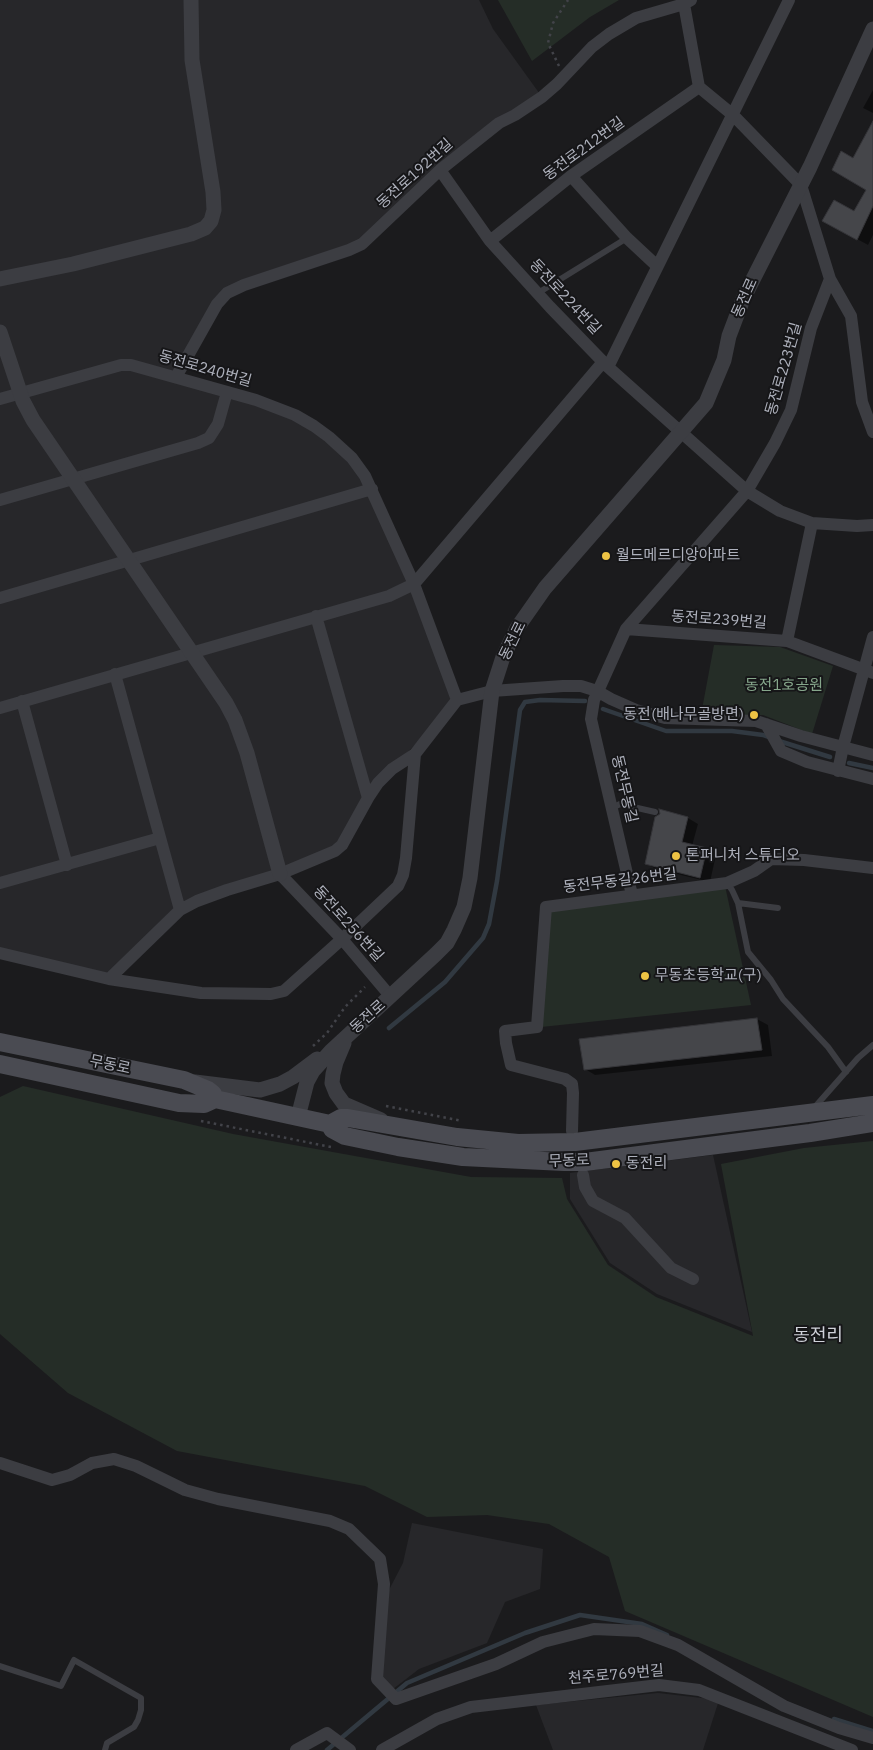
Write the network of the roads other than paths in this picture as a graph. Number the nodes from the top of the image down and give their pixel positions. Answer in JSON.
{"nodes":[{"id":1,"x":191,"y":0,"type":"edge"},
{"id":2,"x":790,"y":0,"type":"edge"},
{"id":3,"x":687,"y":2,"type":"edge"},
{"id":4,"x":873,"y":29,"type":"edge"},
{"id":5,"x":699,"y":87,"type":"junction"},
{"id":6,"x":733,"y":115,"type":"junction"},
{"id":7,"x":440,"y":170,"type":"junction"},
{"id":8,"x":571,"y":176,"type":"junction"},
{"id":9,"x":801,"y":185,"type":"junction"},
{"id":10,"x":626,"y":238,"type":"junction"},
{"id":11,"x":490,"y":241,"type":"junction"},
{"id":12,"x":657,"y":266,"type":"junction"},
{"id":13,"x":0,"y":279,"type":"edge"},
{"id":14,"x":830,"y":279,"type":"junction"},
{"id":15,"x":538,"y":293,"type":"junction"},
{"id":16,"x":0,"y":332,"type":"edge"},
{"id":17,"x":606,"y":365,"type":"junction"},
{"id":18,"x":176,"y":377,"type":"junction"},
{"id":19,"x":227,"y":392,"type":"junction"},
{"id":20,"x":20,"y":394,"type":"junction"},
{"id":21,"x":0,"y":400,"type":"edge"},
{"id":22,"x":682,"y":432,"type":"junction"},
{"id":23,"x":873,"y":432,"type":"edge"},
{"id":24,"x":73,"y":479,"type":"junction"},
{"id":25,"x":372,"y":489,"type":"junction"},
{"id":26,"x":747,"y":490,"type":"junction"},
{"id":27,"x":0,"y":500,"type":"edge"},
{"id":28,"x":812,"y":523,"type":"junction"},
{"id":29,"x":873,"y":525,"type":"edge"},
{"id":30,"x":129,"y":560,"type":"junction"},
{"id":31,"x":414,"y":584,"type":"junction"},
{"id":32,"x":0,"y":598,"type":"edge"},
{"id":33,"x":316,"y":616,"type":"junction"},
{"id":34,"x":626,"y":628,"type":"junction"},
{"id":35,"x":873,"y":636,"type":"edge"},
{"id":36,"x":787,"y":641,"type":"junction"},
{"id":37,"x":192,"y":652,"type":"junction"},
{"id":38,"x":868,"y":671,"type":"edge"},
{"id":39,"x":115,"y":674,"type":"junction"},
{"id":40,"x":597,"y":690,"type":"junction"},
{"id":41,"x":492,"y":691,"type":"junction"},
{"id":42,"x":456,"y":700,"type":"junction"},
{"id":43,"x":22,"y":701,"type":"junction"},
{"id":44,"x":0,"y":708,"type":"edge"},
{"id":45,"x":761,"y":723,"type":"junction"},
{"id":46,"x":843,"y":747,"type":"junction"},
{"id":47,"x":415,"y":754,"type":"junction"},
{"id":48,"x":873,"y":755,"type":"edge"},
{"id":49,"x":838,"y":771,"type":"junction"},
{"id":50,"x":873,"y":779,"type":"edge"},
{"id":51,"x":368,"y":798,"type":"junction"},
{"id":52,"x":612,"y":808,"type":"junction"},
{"id":53,"x":655,"y":812,"type":"dead end"},
{"id":54,"x":160,"y":838,"type":"junction"},
{"id":55,"x":67,"y":865,"type":"junction"},
{"id":56,"x":873,"y":868,"type":"edge"},
{"id":57,"x":280,"y":874,"type":"junction"},
{"id":58,"x":0,"y":883,"type":"edge"},
{"id":59,"x":727,"y":883,"type":"junction"},
{"id":60,"x":632,"y":896,"type":"junction"},
{"id":61,"x":738,"y":903,"type":"junction"},
{"id":62,"x":778,"y":908,"type":"dead end"},
{"id":63,"x":180,"y":910,"type":"junction"},
{"id":64,"x":342,"y":939,"type":"junction"},
{"id":65,"x":0,"y":953,"type":"edge"},
{"id":66,"x":108,"y":979,"type":"junction"},
{"id":67,"x":391,"y":997,"type":"junction"},
{"id":68,"x":348,"y":1035,"type":"junction"},
{"id":69,"x":0,"y":1042,"type":"edge"},
{"id":70,"x":873,"y":1045,"type":"edge"},
{"id":71,"x":0,"y":1064,"type":"edge"},
{"id":72,"x":846,"y":1072,"type":"junction"},
{"id":73,"x":184,"y":1080,"type":"junction"},
{"id":74,"x":215,"y":1098,"type":"junction"},
{"id":75,"x":873,"y":1105,"type":"edge"},
{"id":76,"x":808,"y":1114,"type":"junction"},
{"id":77,"x":298,"y":1117,"type":"junction"},
{"id":78,"x":330,"y":1124,"type":"junction"},
{"id":79,"x":873,"y":1124,"type":"edge"},
{"id":80,"x":401,"y":1128,"type":"junction"},
{"id":81,"x":572,"y":1131,"type":"dead end"},
{"id":82,"x":583,"y":1175,"type":"dead end"},
{"id":83,"x":693,"y":1279,"type":"dead end"},
{"id":84,"x":0,"y":1463,"type":"edge"},
{"id":85,"x":0,"y":1666,"type":"edge"},
{"id":86,"x":873,"y":1738,"type":"edge"},
{"id":87,"x":105,"y":1750,"type":"edge"},
{"id":88,"x":296,"y":1750,"type":"edge"},
{"id":89,"x":350,"y":1750,"type":"edge"},
{"id":90,"x":382,"y":1750,"type":"edge"},
{"id":91,"x":852,"y":1750,"type":"edge"}],
"edges":[{"from":1,"to":13,"type":"street"},
{"from":2,"to":6,"type":"street"},
{"from":3,"to":5,"type":"street"},
{"from":3,"to":7,"type":"street","name":"동전로192번길"},
{"from":4,"to":9,"type":"street","name":"동전로"},
{"from":5,"to":6,"type":"street"},
{"from":5,"to":8,"type":"street","name":"동전로212번길"},
{"from":6,"to":9,"type":"street"},
{"from":6,"to":12,"type":"street"},
{"from":7,"to":11,"type":"street","name":"동전로224번길"},
{"from":7,"to":18,"type":"street","name":"동전로192번길"},
{"from":8,"to":10,"type":"street"},
{"from":8,"to":11,"type":"street","name":"동전로212번길"},
{"from":9,"to":14,"type":"street"},
{"from":9,"to":22,"type":"street","name":"동전로"},
{"from":10,"to":12,"type":"street"},
{"from":10,"to":15,"type":"lane"},
{"from":11,"to":15,"type":"street","name":"동전로224번길"},
{"from":12,"to":17,"type":"street"},
{"from":14,"to":23,"type":"street"},
{"from":14,"to":26,"type":"street","name":"동전로223번길"},
{"from":15,"to":17,"type":"street","name":"동전로224번길"},
{"from":16,"to":20,"type":"street"},
{"from":17,"to":22,"type":"street","name":"동전로224번길"},
{"from":17,"to":31,"type":"street"},
{"from":18,"to":19,"type":"street","name":"동전로240번길"},
{"from":18,"to":20,"type":"street","name":"동전로240번길"},
{"from":19,"to":24,"type":"street"},
{"from":19,"to":25,"type":"street","name":"동전로240번길"},
{"from":20,"to":21,"type":"street","name":"동전로240번길"},
{"from":20,"to":24,"type":"street"},
{"from":22,"to":26,"type":"street"},
{"from":22,"to":41,"type":"street","name":"동전로"},
{"from":24,"to":27,"type":"street"},
{"from":24,"to":30,"type":"street"},
{"from":25,"to":30,"type":"street"},
{"from":25,"to":31,"type":"street","name":"동전로240번길"},
{"from":26,"to":28,"type":"street"},
{"from":26,"to":34,"type":"street","name":"동전로223번길"},
{"from":28,"to":29,"type":"street"},
{"from":28,"to":36,"type":"street"},
{"from":30,"to":32,"type":"street"},
{"from":30,"to":37,"type":"street"},
{"from":31,"to":33,"type":"street"},
{"from":31,"to":42,"type":"street","name":"동전로240번길"},
{"from":33,"to":37,"type":"street"},
{"from":33,"to":51,"type":"street"},
{"from":34,"to":36,"type":"street","name":"동전로239번길"},
{"from":34,"to":40,"type":"street"},
{"from":35,"to":38,"type":"street"},
{"from":36,"to":38,"type":"street","name":"동전로239번길"},
{"from":37,"to":39,"type":"street"},
{"from":37,"to":57,"type":"street"},
{"from":38,"to":46,"type":"street"},
{"from":39,"to":43,"type":"street"},
{"from":39,"to":54,"type":"street"},
{"from":40,"to":41,"type":"street"},
{"from":40,"to":45,"type":"street"},
{"from":40,"to":52,"type":"street","name":"동전무동길"},
{"from":41,"to":42,"type":"street"},
{"from":41,"to":67,"type":"street","name":"동전로"},
{"from":42,"to":47,"type":"street"},
{"from":43,"to":44,"type":"street"},
{"from":43,"to":55,"type":"street"},
{"from":45,"to":46,"type":"street"},
{"from":45,"to":49,"type":"street"},
{"from":46,"to":48,"type":"street"},
{"from":46,"to":49,"type":"street"},
{"from":47,"to":51,"type":"street"},
{"from":47,"to":64,"type":"street"},
{"from":49,"to":50,"type":"street"},
{"from":51,"to":57,"type":"street"},
{"from":52,"to":53,"type":"lane"},
{"from":52,"to":60,"type":"street","name":"동전무동길"},
{"from":54,"to":55,"type":"street"},
{"from":54,"to":63,"type":"street"},
{"from":55,"to":58,"type":"street"},
{"from":56,"to":59,"type":"street","name":"동전무동길26번길"},
{"from":57,"to":63,"type":"street"},
{"from":57,"to":64,"type":"street","name":"동전로256번길"},
{"from":59,"to":60,"type":"street","name":"동전무동길26번길"},
{"from":59,"to":61,"type":"lane"},
{"from":60,"to":81,"type":"street","name":"동전무동길26번길"},
{"from":61,"to":62,"type":"lane"},
{"from":61,"to":72,"type":"lane"},
{"from":63,"to":66,"type":"street"},
{"from":64,"to":66,"type":"street"},
{"from":64,"to":67,"type":"street","name":"동전로256번길"},
{"from":65,"to":66,"type":"street"},
{"from":67,"to":68,"type":"street","name":"동전로"},
{"from":68,"to":73,"type":"street"},
{"from":68,"to":77,"type":"street","name":"동전로"},
{"from":68,"to":80,"type":"street"},
{"from":69,"to":73,"type":"main road","name":"무동로"},
{"from":70,"to":72,"type":"lane"},
{"from":71,"to":74,"type":"main road","name":"무동로"},
{"from":72,"to":76,"type":"lane"},
{"from":73,"to":74,"type":"main road","name":"무동로"},
{"from":74,"to":77,"type":"main road","name":"무동로"},
{"from":75,"to":76,"type":"main road","name":"무동로"},
{"from":76,"to":80,"type":"main road","name":"무동로"},
{"from":77,"to":78,"type":"main road","name":"무동로"},
{"from":78,"to":79,"type":"main road","name":"무동로"},
{"from":78,"to":80,"type":"main road","name":"무동로"},
{"from":82,"to":83,"type":"street"},
{"from":84,"to":86,"type":"street"},
{"from":85,"to":87,"type":"lane"},
{"from":88,"to":89,"type":"street"},
{"from":90,"to":91,"type":"street","name":"천주로769번길"}]}
